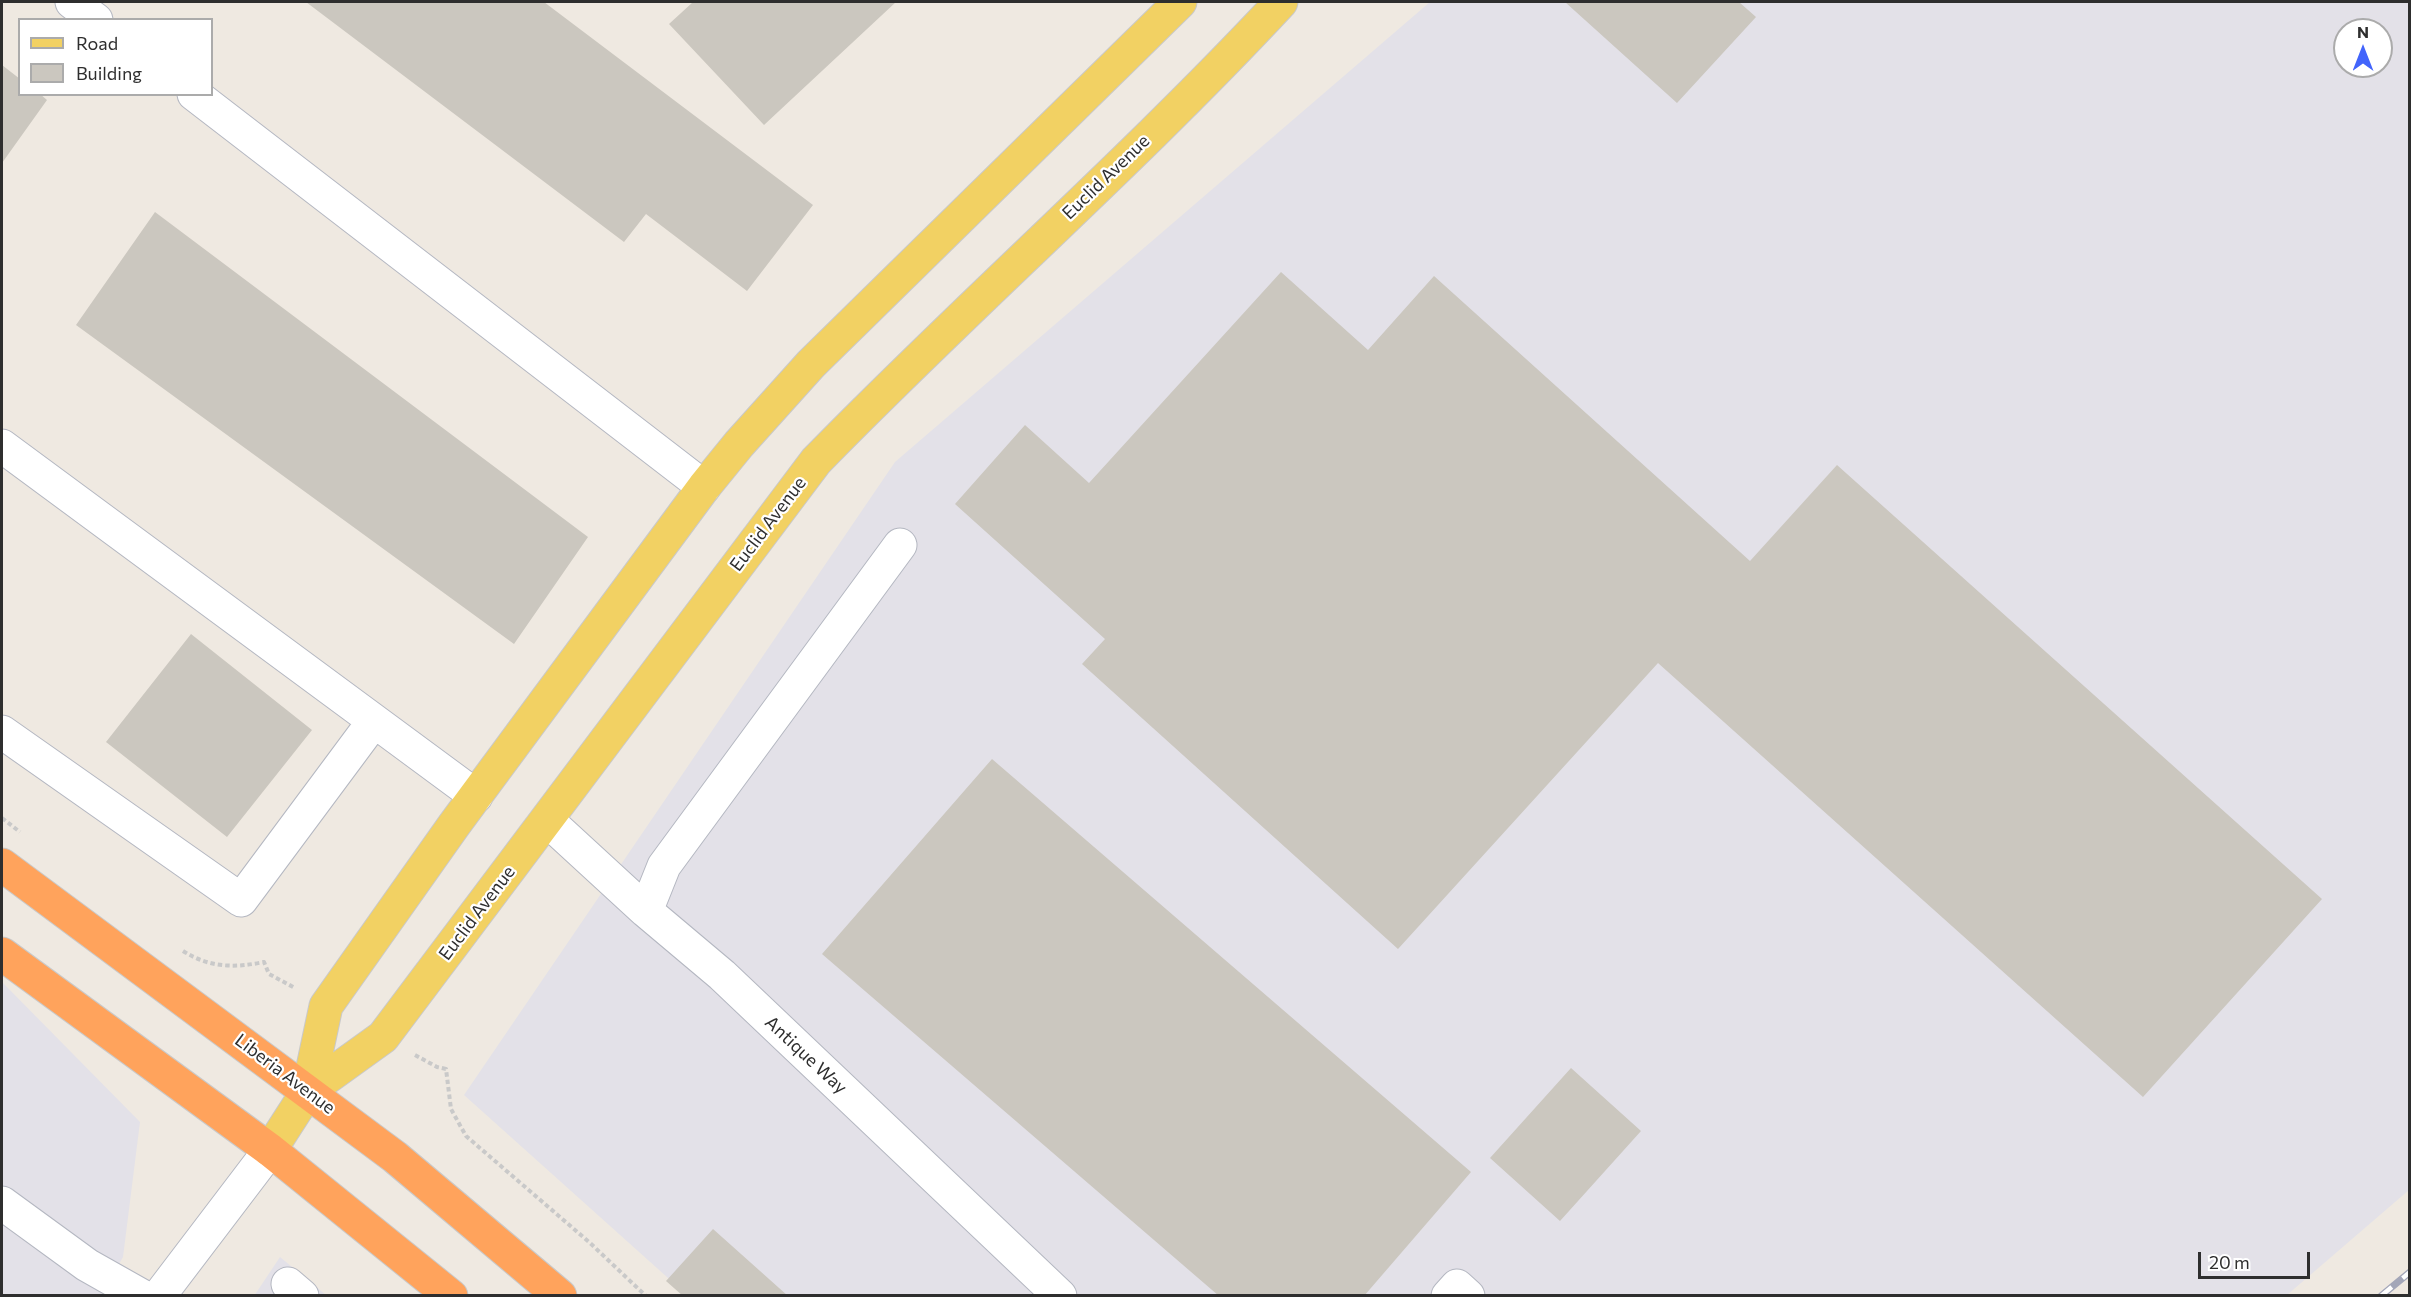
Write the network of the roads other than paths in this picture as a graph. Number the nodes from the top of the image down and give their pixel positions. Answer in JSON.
{"nodes":[{"id":1,"x":72,"y":2,"type":"edge"},
{"id":2,"x":1180,"y":2,"type":"edge"},
{"id":3,"x":1281,"y":2,"type":"edge"},
{"id":4,"x":93,"y":18,"type":"edge"},
{"id":5,"x":197,"y":96,"type":"edge"},
{"id":6,"x":2,"y":446,"type":"edge"},
{"id":7,"x":704,"y":487,"type":"junction"},
{"id":8,"x":900,"y":545,"type":"dead end"},
{"id":9,"x":374,"y":721,"type":"junction"},
{"id":10,"x":2,"y":732,"type":"edge"},
{"id":11,"x":476,"y":796,"type":"junction"},
{"id":12,"x":547,"y":820,"type":"junction"},
{"id":13,"x":2,"y":865,"type":"edge"},
{"id":14,"x":646,"y":911,"type":"junction"},
{"id":15,"x":2,"y":954,"type":"edge"},
{"id":16,"x":308,"y":1090,"type":"junction"},
{"id":17,"x":270,"y":1150,"type":"junction"},
{"id":18,"x":2,"y":1203,"type":"edge"},
{"id":19,"x":142,"y":1296,"type":"edge"},
{"id":20,"x":159,"y":1296,"type":"edge"},
{"id":21,"x":451,"y":1296,"type":"edge"},
{"id":22,"x":560,"y":1296,"type":"edge"},
{"id":23,"x":1060,"y":1296,"type":"edge"},
{"id":24,"x":1448,"y":1296,"type":"edge"},
{"id":25,"x":1468,"y":1296,"type":"edge"}],
"edges":[{"from":1,"to":4,"type":"street"},
{"from":2,"to":7,"type":"main road","name":"Euclid Avenue"},
{"from":3,"to":12,"type":"main road","name":"Euclid Avenue"},
{"from":5,"to":7,"type":"street"},
{"from":6,"to":9,"type":"street"},
{"from":7,"to":11,"type":"main road","name":"Euclid Avenue"},
{"from":8,"to":14,"type":"street"},
{"from":9,"to":10,"type":"street"},
{"from":9,"to":11,"type":"street"},
{"from":11,"to":16,"type":"main road","name":"Euclid Avenue"},
{"from":12,"to":14,"type":"street","name":"Antique Way"},
{"from":12,"to":16,"type":"main road","name":"Euclid Avenue"},
{"from":13,"to":16,"type":"highway","name":"Liberia Avenue"},
{"from":14,"to":23,"type":"street","name":"Antique Way"},
{"from":15,"to":17,"type":"highway"},
{"from":16,"to":17,"type":"main road","name":"Euclid Avenue"},
{"from":16,"to":22,"type":"highway","name":"Liberia Avenue"},
{"from":17,"to":20,"type":"street","name":"Euclid Avenue"},
{"from":17,"to":21,"type":"highway"},
{"from":18,"to":19,"type":"street"},
{"from":24,"to":25,"type":"street"}]}
